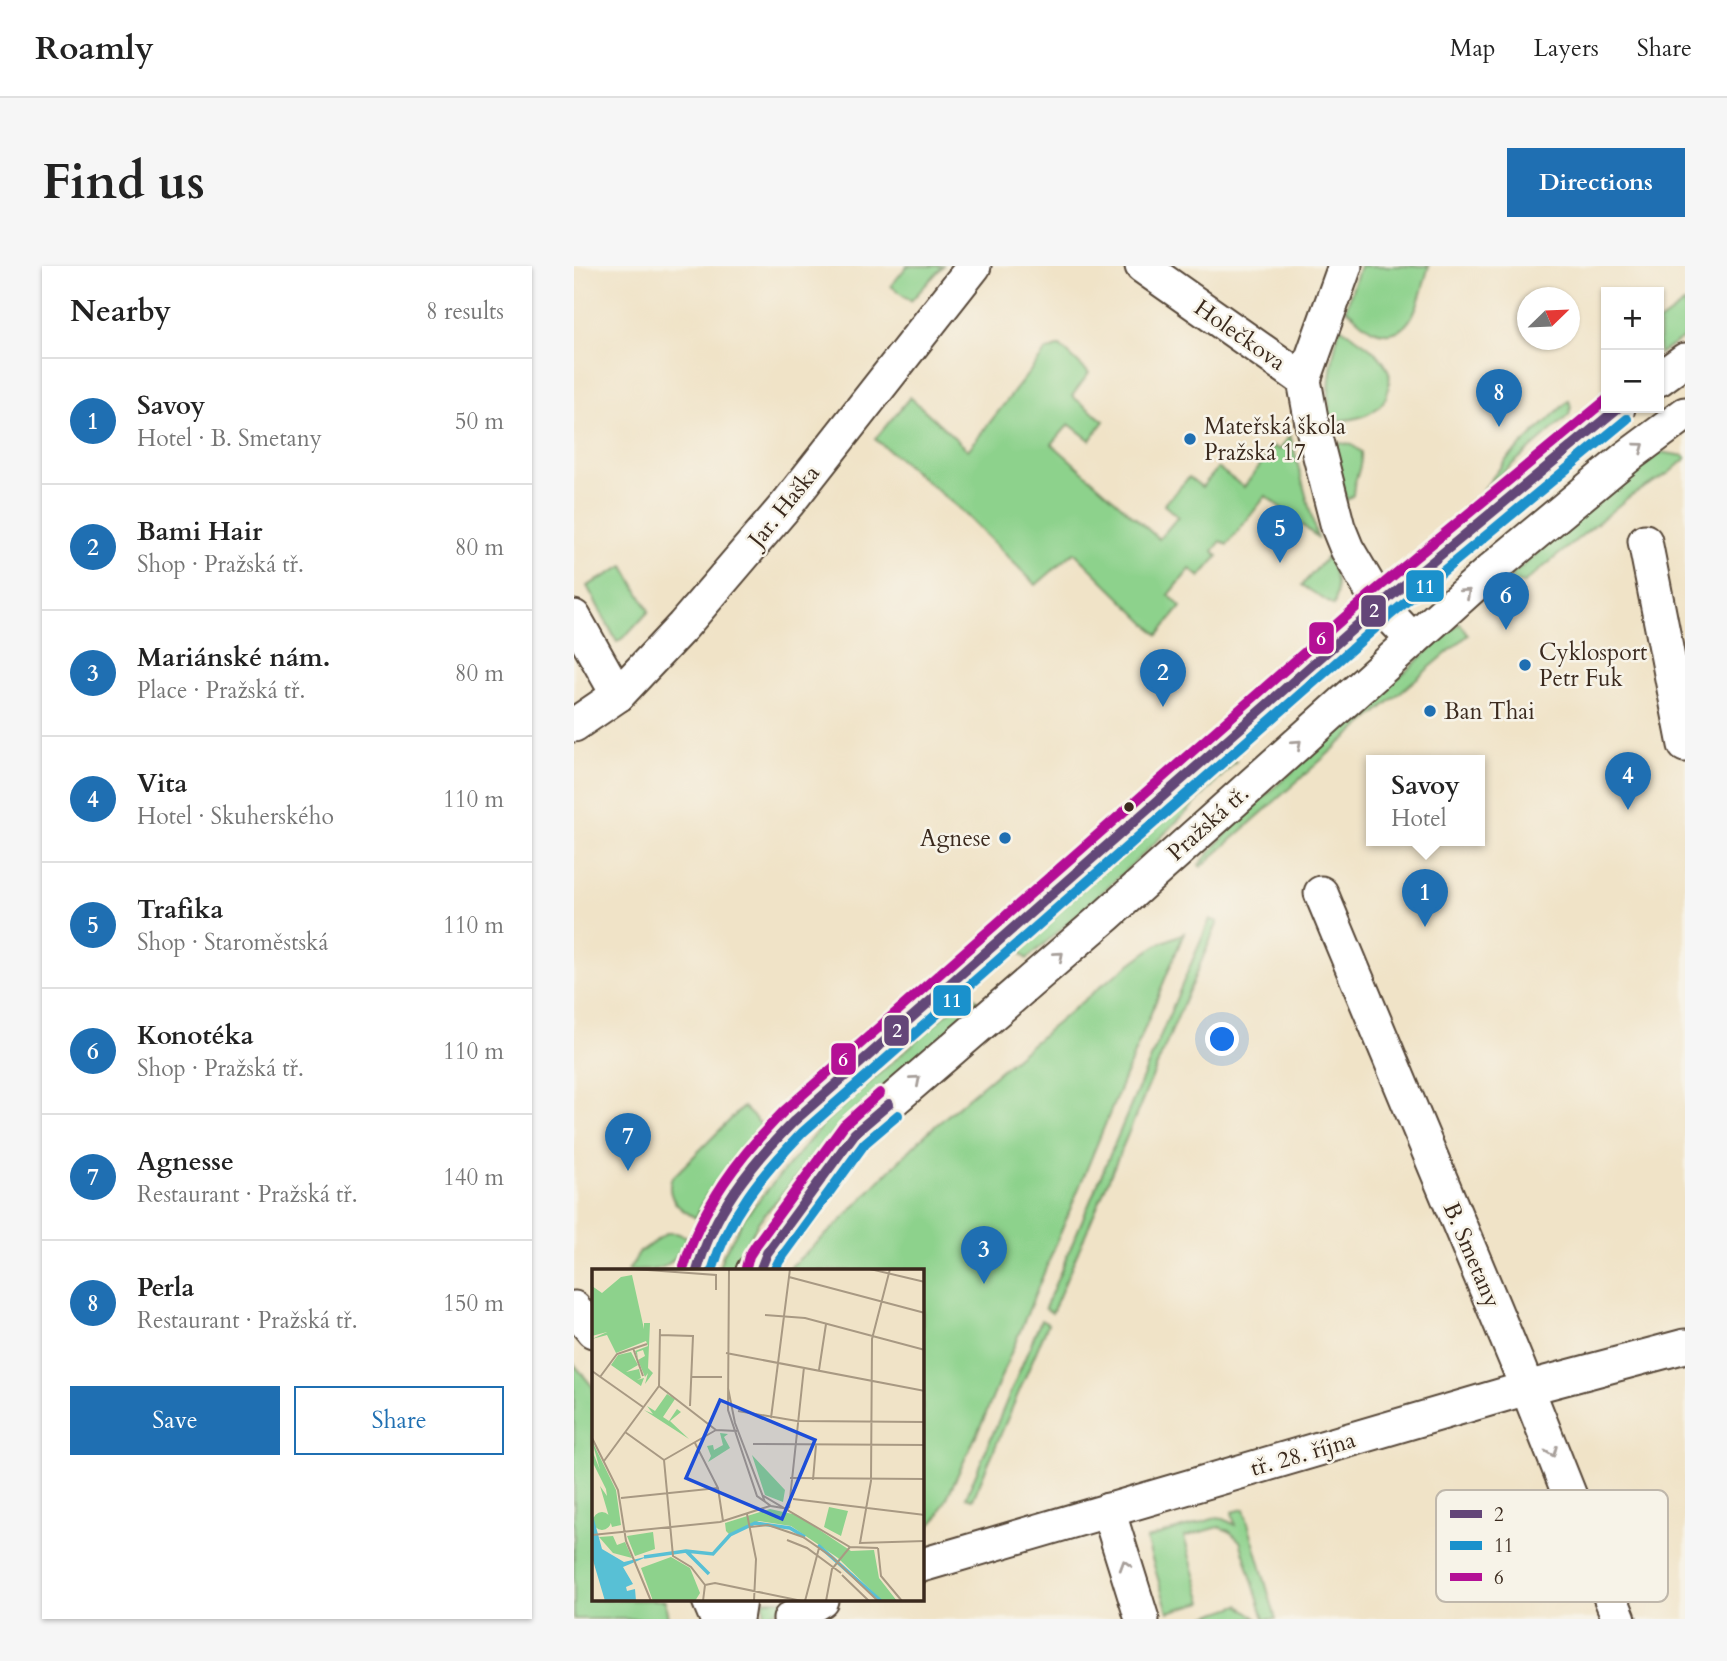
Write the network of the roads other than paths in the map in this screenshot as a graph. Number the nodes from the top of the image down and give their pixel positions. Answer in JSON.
{"nodes":[{"id":1,"x":974,"y":266,"type":"edge"},
{"id":2,"x":1142,"y":266,"type":"edge"},
{"id":3,"x":1345,"y":266,"type":"edge"},
{"id":4,"x":1685,"y":360,"type":"edge"},
{"id":5,"x":1664,"y":375,"type":"edge"},
{"id":6,"x":1304,"y":380,"type":"junction"},
{"id":7,"x":1612,"y":413,"type":"edge"},
{"id":8,"x":1685,"y":414,"type":"edge"},
{"id":9,"x":1645,"y":541,"type":"dead end"},
{"id":10,"x":1380,"y":604,"type":"junction"},
{"id":11,"x":574,"y":617,"type":"edge"},
{"id":12,"x":1413,"y":640,"type":"junction"},
{"id":13,"x":618,"y":695,"type":"junction"},
{"id":14,"x":574,"y":724,"type":"edge"},
{"id":15,"x":1685,"y":745,"type":"edge"},
{"id":16,"x":1321,"y":893,"type":"dead end"},
{"id":17,"x":758,"y":1267,"type":"edge"},
{"id":18,"x":695,"y":1268,"type":"edge"},
{"id":19,"x":592,"y":1303,"type":"edge"},
{"id":20,"x":574,"y":1306,"type":"edge"},
{"id":21,"x":592,"y":1313,"type":"edge"},
{"id":22,"x":592,"y":1330,"type":"edge"},
{"id":23,"x":1685,"y":1346,"type":"edge"},
{"id":24,"x":1527,"y":1388,"type":"junction"},
{"id":25,"x":1568,"y":1490,"type":"edge"},
{"id":26,"x":1108,"y":1510,"type":"junction"},
{"id":27,"x":924,"y":1564,"type":"edge"},
{"id":28,"x":710,"y":1602,"type":"edge"},
{"id":29,"x":818,"y":1602,"type":"edge"},
{"id":30,"x":1612,"y":1602,"type":"edge"},
{"id":31,"x":717,"y":1619,"type":"edge"},
{"id":32,"x":790,"y":1619,"type":"edge"},
{"id":33,"x":1142,"y":1619,"type":"edge"},
{"id":34,"x":1619,"y":1619,"type":"edge"}],
"edges":[{"from":1,"to":13,"type":"street","name":"Jar. Haška"},
{"from":2,"to":6,"type":"street","name":"Holečkova"},
{"from":3,"to":6,"type":"street"},
{"from":4,"to":5,"type":"street"},
{"from":6,"to":10,"type":"street"},
{"from":7,"to":10,"type":"street"},
{"from":12,"to":8,"type":"street","name":"Pražská tř.","one_way":true},
{"from":9,"to":15,"type":"street"},
{"from":10,"to":12,"type":"street"},
{"from":10,"to":18,"type":"street"},
{"from":11,"to":13,"type":"street"},
{"from":17,"to":12,"type":"street","name":"Pražská tř.","one_way":true},
{"from":13,"to":14,"type":"street","name":"Jar. Haška"},
{"from":16,"to":24,"type":"street","name":"B. Smetany"},
{"from":19,"to":20,"type":"street"},
{"from":20,"to":21,"type":"street"},
{"from":20,"to":22,"type":"street"},
{"from":23,"to":24,"type":"street","name":"tř. 28. října"},
{"from":24,"to":25,"type":"street","name":"B. Smetany","one_way":true},
{"from":24,"to":26,"type":"street","name":"tř. 28. října"},
{"from":26,"to":27,"type":"street","name":"tř. 28. října"},
{"from":33,"to":26,"type":"street","one_way":true},
{"from":28,"to":31,"type":"street"},
{"from":29,"to":32,"type":"street"},
{"from":30,"to":34,"type":"street","name":"B. Smetany","one_way":true}]}
